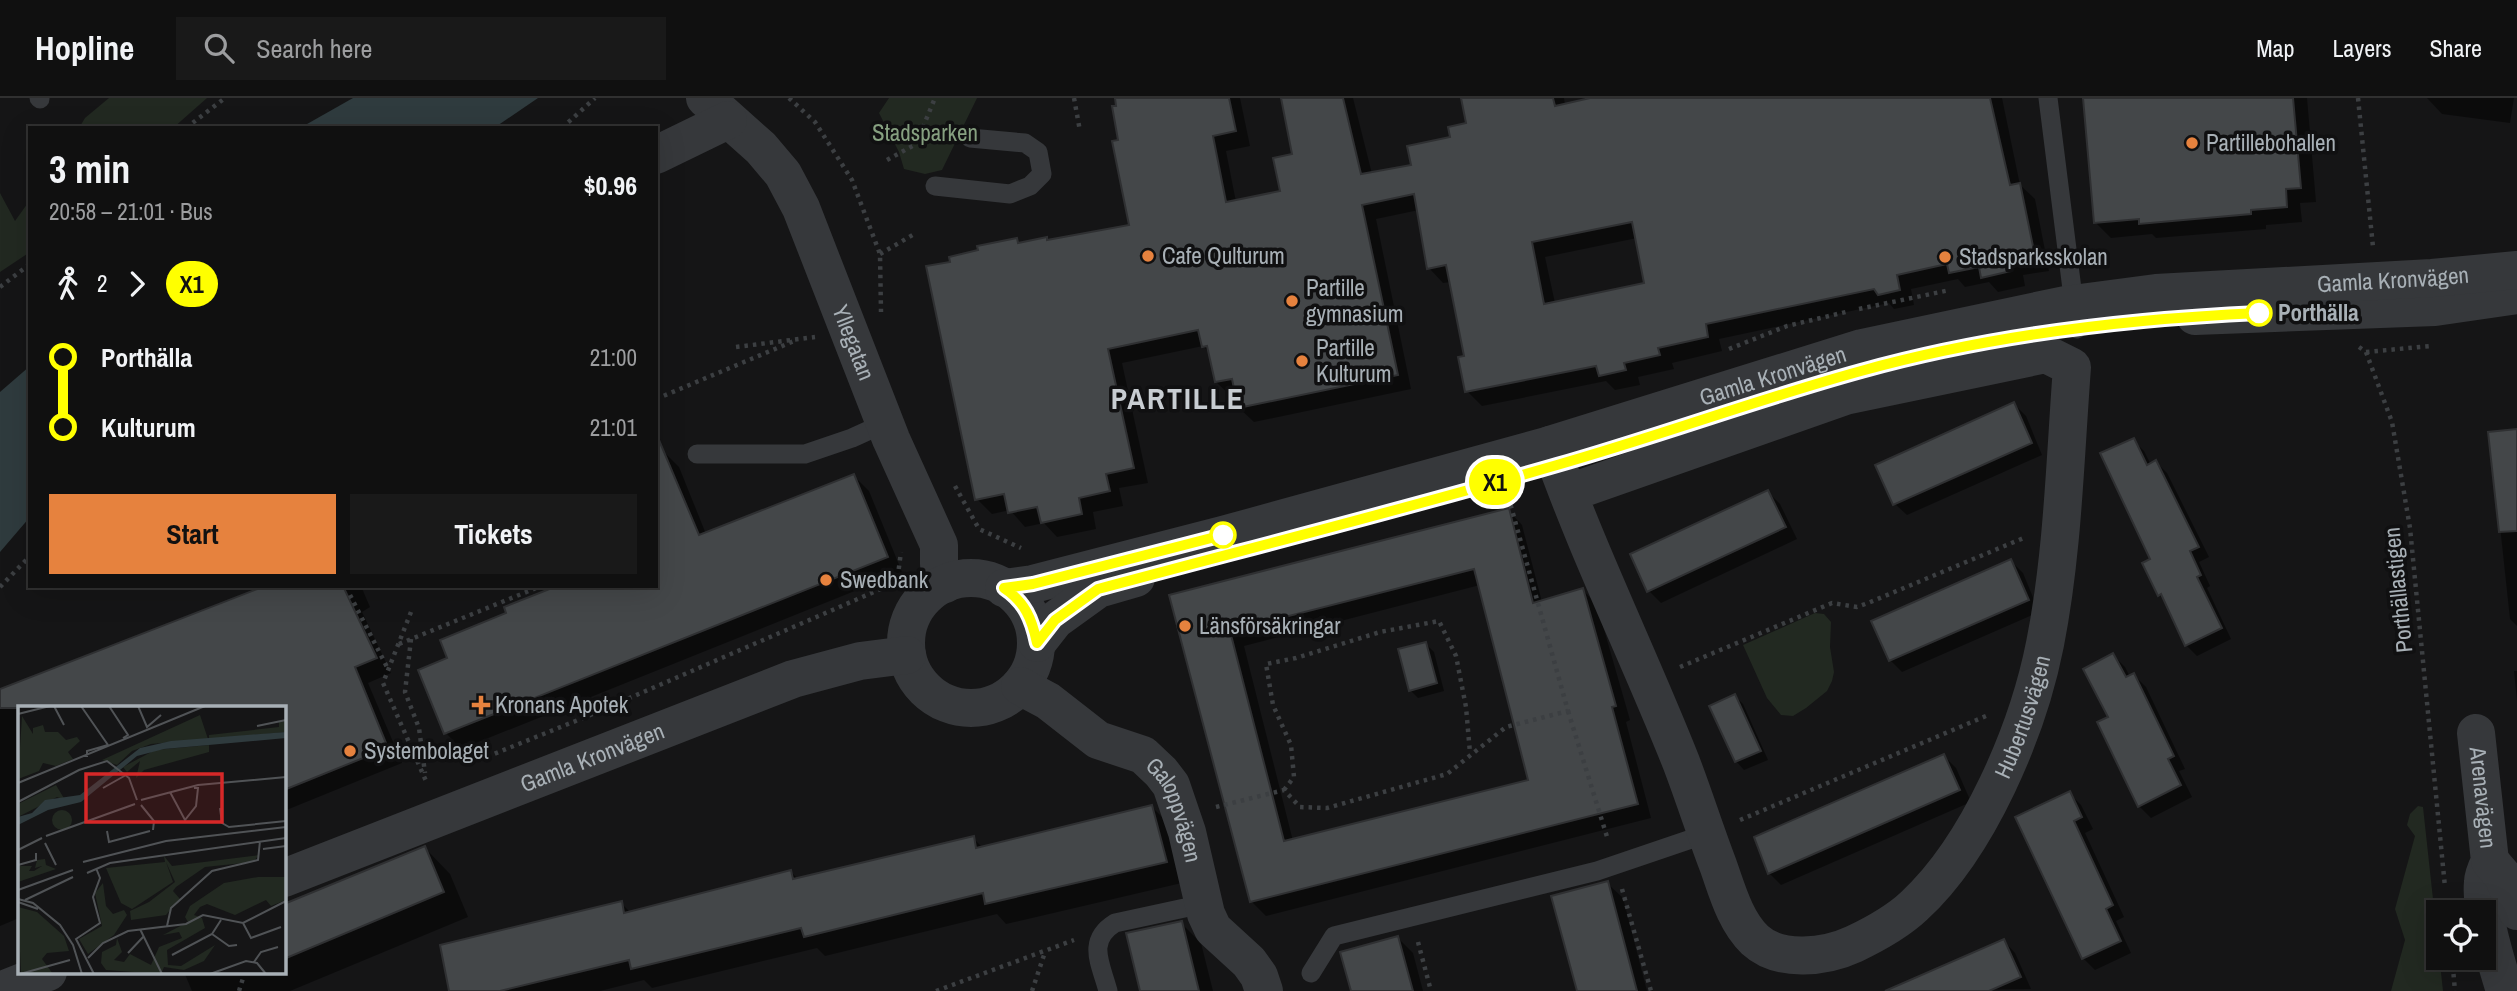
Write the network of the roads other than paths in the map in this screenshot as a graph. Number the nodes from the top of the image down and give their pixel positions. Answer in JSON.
{"nodes":[{"id":1,"x":2048,"y":98,"type":"edge"},
{"id":2,"x":717,"y":109,"type":"edge"},
{"id":3,"x":970,"y":138,"type":"dead end"},
{"id":4,"x":658,"y":153,"type":"edge"},
{"id":5,"x":935,"y":186,"type":"dead end"},
{"id":6,"x":2517,"y":270,"type":"edge"},
{"id":7,"x":2517,"y":295,"type":"edge"},
{"id":8,"x":2076,"y":316,"type":"junction"},
{"id":9,"x":885,"y":423,"type":"junction"},
{"id":10,"x":698,"y":454,"type":"dead end"},
{"id":11,"x":1558,"y":468,"type":"junction"},
{"id":12,"x":945,"y":583,"type":"junction"},
{"id":13,"x":1004,"y":588,"type":"junction"},
{"id":14,"x":1037,"y":643,"type":"junction"},
{"id":15,"x":907,"y":655,"type":"junction"},
{"id":16,"x":1020,"y":686,"type":"junction"},
{"id":17,"x":2476,"y":733,"type":"dead end"},
{"id":18,"x":1706,"y":834,"type":"junction"},
{"id":19,"x":2490,"y":861,"type":"junction"},
{"id":20,"x":285,"y":878,"type":"edge"},
{"id":21,"x":1203,"y":904,"type":"junction"},
{"id":22,"x":2517,"y":911,"type":"edge"},
{"id":23,"x":1311,"y":973,"type":"dead end"},
{"id":24,"x":43,"y":974,"type":"edge"},
{"id":25,"x":0,"y":991,"type":"edge"},
{"id":26,"x":1108,"y":991,"type":"edge"},
{"id":27,"x":1264,"y":991,"type":"edge"},
{"id":28,"x":2505,"y":991,"type":"edge"}],
"edges":[{"from":1,"to":8,"type":"lane"},
{"from":2,"to":4,"type":"street","name":"Yllegatan"},
{"from":2,"to":9,"type":"street","name":"Yllegatan"},
{"from":3,"to":5,"type":"lane"},
{"from":6,"to":8,"type":"street","name":"Gamla Kronvägen"},
{"from":7,"to":8,"type":"street","name":"Gamla Kronvägen"},
{"from":8,"to":11,"type":"street","name":"Gamla Kronvägen"},
{"from":9,"to":10,"type":"lane"},
{"from":9,"to":12,"type":"street","name":"Yllegatan"},
{"from":11,"to":13,"type":"street","name":"Gamla Kronvägen"},
{"from":11,"to":14,"type":"street","name":"Gamla Kronvägen"},
{"from":11,"to":18,"type":"street","name":"Hubertusvägen"},
{"from":11,"to":18,"type":"street","name":"Hubertusvägen"},
{"from":12,"to":13,"type":"street"},
{"from":12,"to":15,"type":"street"},
{"from":13,"to":14,"type":"street"},
{"from":14,"to":16,"type":"street"},
{"from":15,"to":16,"type":"street"},
{"from":15,"to":20,"type":"street","name":"Gamla Kronvägen"},
{"from":16,"to":21,"type":"street","name":"Galoppvägen"},
{"from":17,"to":19,"type":"street","name":"Arenavägen"},
{"from":18,"to":23,"type":"lane"},
{"from":19,"to":22,"type":"street","name":"Arenavägen"},
{"from":19,"to":28,"type":"street","name":"Arenavägen"},
{"from":21,"to":26,"type":"lane"},
{"from":21,"to":27,"type":"street","name":"Galoppvägen"},
{"from":24,"to":25,"type":"street"}]}
